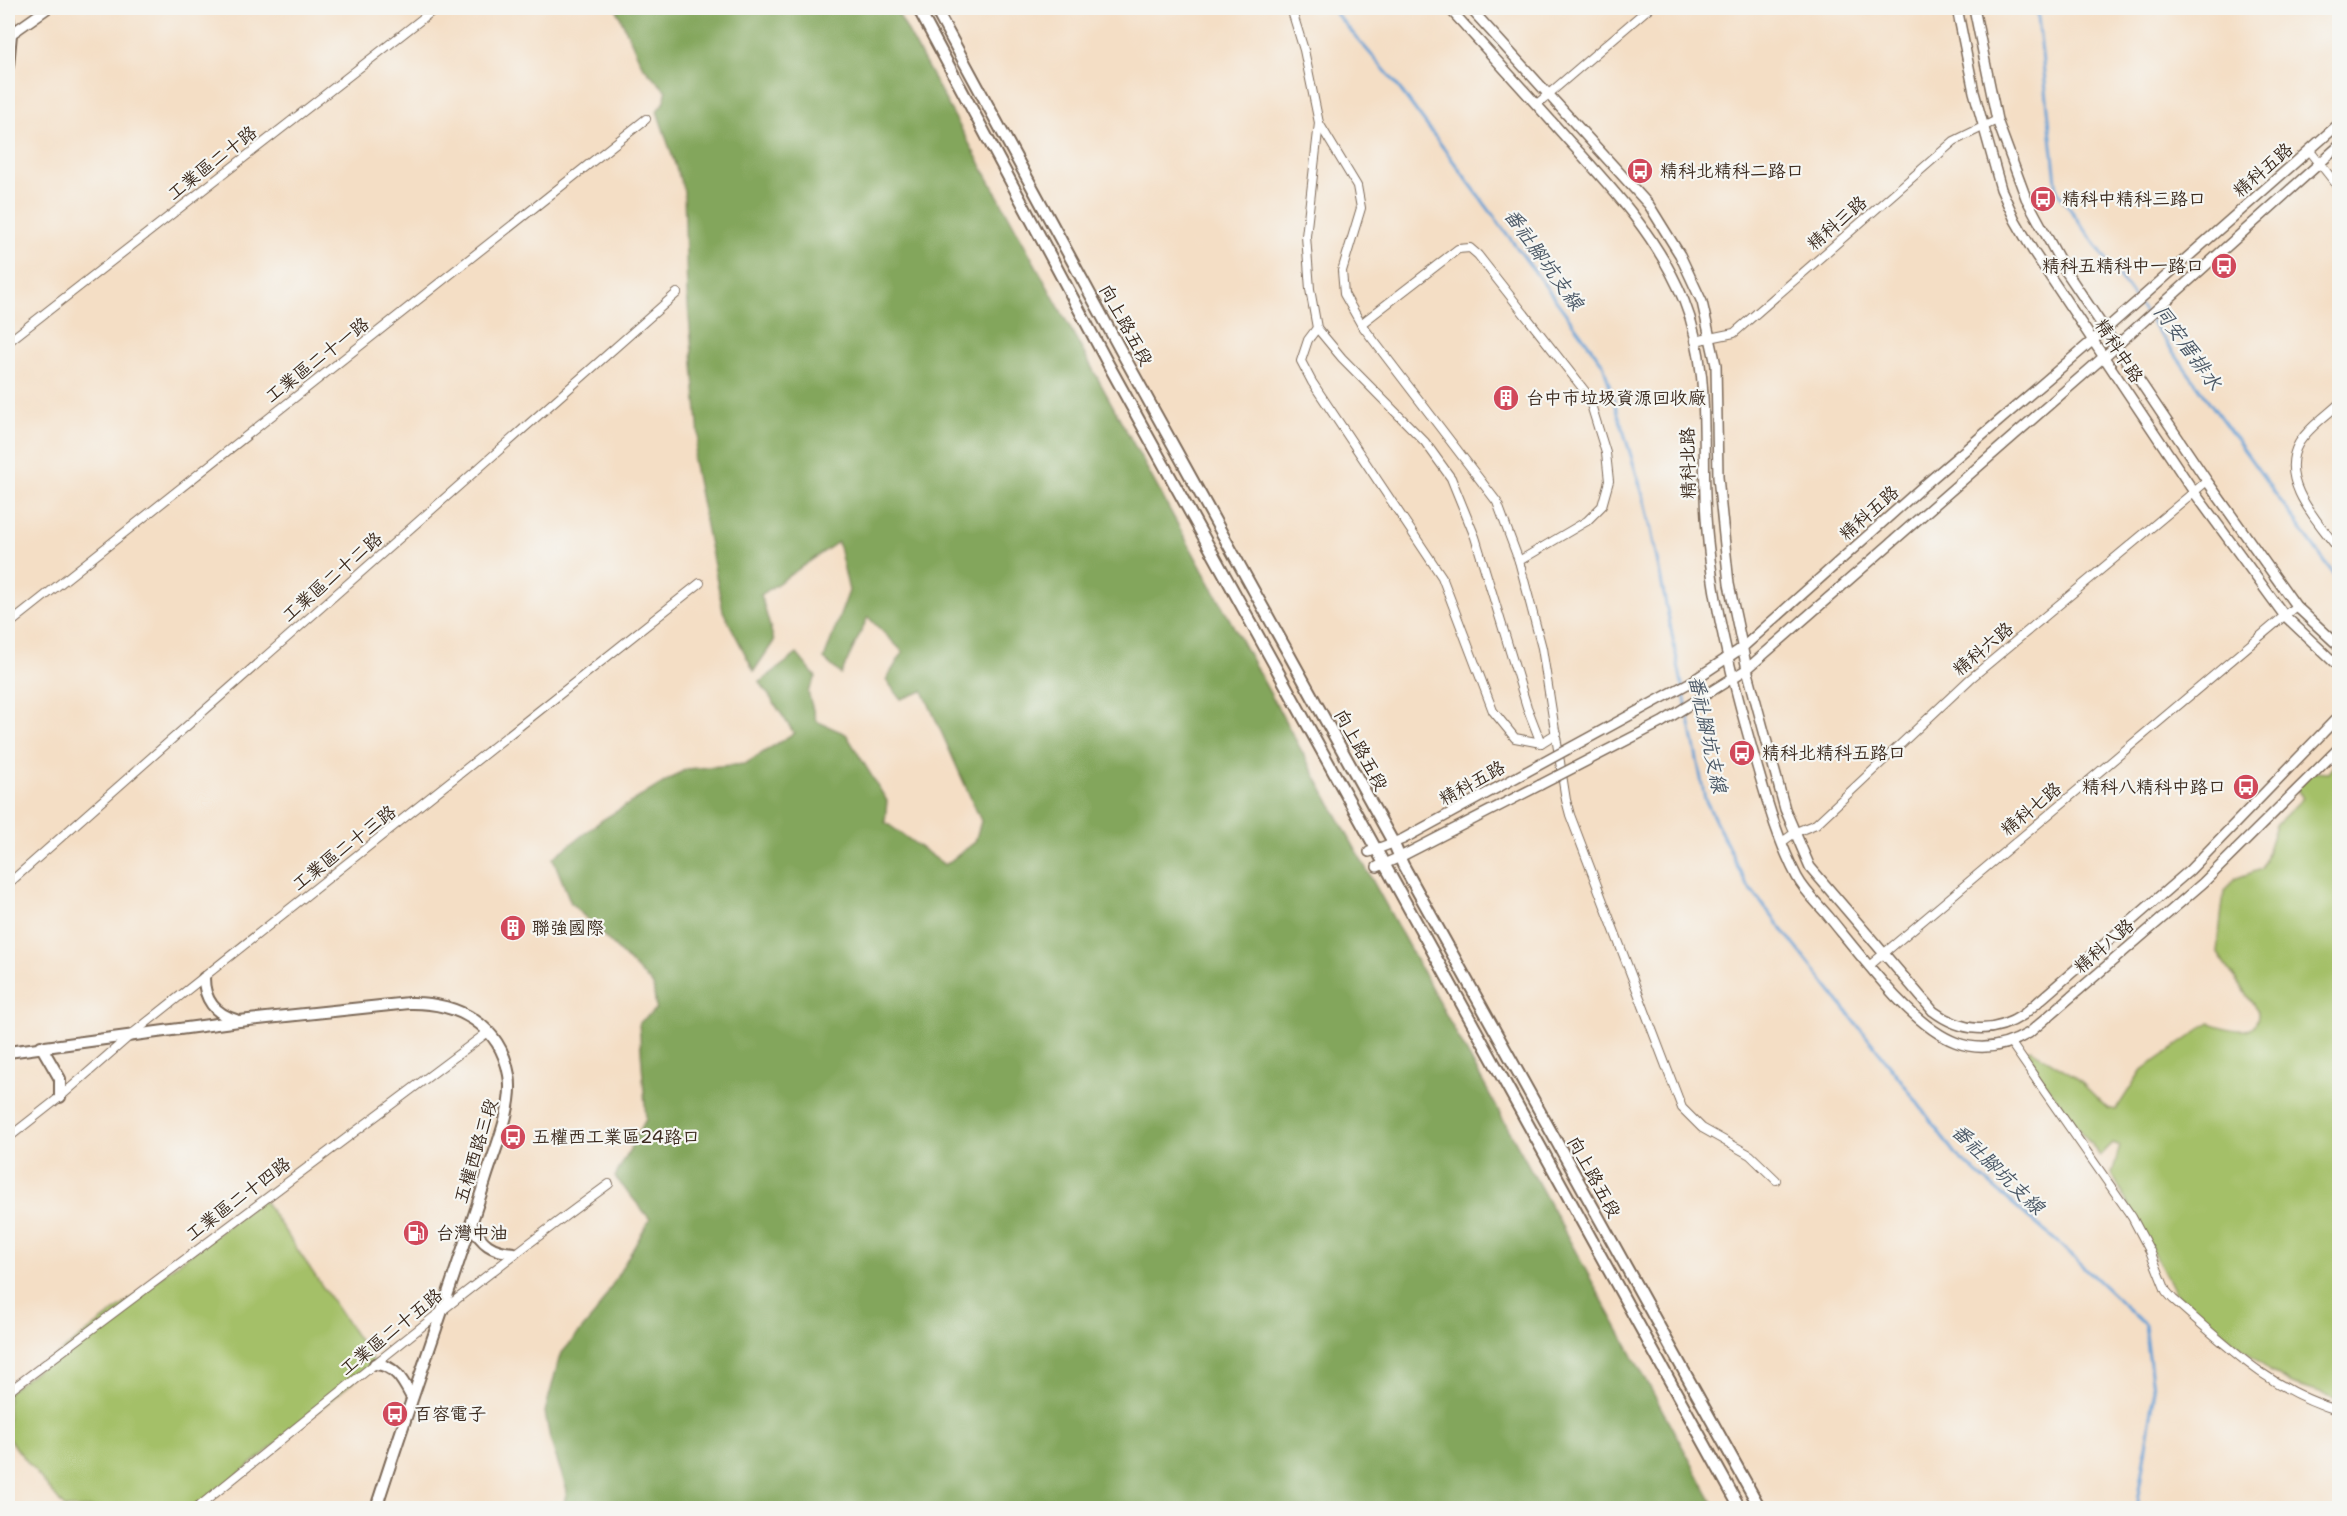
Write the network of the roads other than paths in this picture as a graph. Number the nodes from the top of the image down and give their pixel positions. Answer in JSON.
{"nodes":[{"id":1,"x":48,"y":8,"type":"edge"},
{"id":2,"x":436,"y":8,"type":"edge"},
{"id":3,"x":918,"y":8,"type":"edge"},
{"id":4,"x":935,"y":8,"type":"edge"},
{"id":5,"x":1290,"y":8,"type":"edge"},
{"id":6,"x":1449,"y":8,"type":"edge"},
{"id":7,"x":1470,"y":8,"type":"edge"},
{"id":8,"x":1649,"y":8,"type":"edge"},
{"id":9,"x":1957,"y":8,"type":"edge"},
{"id":10,"x":1974,"y":8,"type":"edge"},
{"id":11,"x":2332,"y":8,"type":"edge"},
{"id":12,"x":2340,"y":11,"type":"edge"},
{"id":13,"x":8,"y":17,"type":"edge"},
{"id":14,"x":9,"y":32,"type":"edge"},
{"id":15,"x":8,"y":66,"type":"edge"},
{"id":16,"x":1549,"y":95,"type":"junction"},
{"id":17,"x":1537,"y":104,"type":"junction"},
{"id":18,"x":646,"y":119,"type":"dead end"},
{"id":19,"x":1996,"y":120,"type":"junction"},
{"id":20,"x":1319,"y":123,"type":"junction"},
{"id":21,"x":2340,"y":123,"type":"edge"},
{"id":22,"x":1982,"y":125,"type":"junction"},
{"id":23,"x":2340,"y":145,"type":"edge"},
{"id":24,"x":2310,"y":151,"type":"junction"},
{"id":25,"x":2319,"y":163,"type":"junction"},
{"id":26,"x":2340,"y":189,"type":"edge"},
{"id":27,"x":677,"y":293,"type":"dead end"},
{"id":28,"x":1361,"y":324,"type":"junction"},
{"id":29,"x":1317,"y":328,"type":"junction"},
{"id":30,"x":2106,"y":329,"type":"junction"},
{"id":31,"x":1710,"y":338,"type":"junction"},
{"id":32,"x":2092,"y":340,"type":"junction"},
{"id":33,"x":1695,"y":341,"type":"junction"},
{"id":34,"x":8,"y":342,"type":"edge"},
{"id":35,"x":2115,"y":347,"type":"junction"},
{"id":36,"x":2102,"y":357,"type":"junction"},
{"id":37,"x":2340,"y":403,"type":"edge"},
{"id":38,"x":2207,"y":481,"type":"junction"},
{"id":39,"x":2194,"y":492,"type":"junction"},
{"id":40,"x":2340,"y":551,"type":"edge"},
{"id":41,"x":1519,"y":561,"type":"junction"},
{"id":42,"x":700,"y":583,"type":"dead end"},
{"id":43,"x":2296,"y":606,"type":"junction"},
{"id":44,"x":2284,"y":615,"type":"junction"},
{"id":45,"x":8,"y":625,"type":"edge"},
{"id":46,"x":2340,"y":647,"type":"edge"},
{"id":47,"x":1742,"y":648,"type":"junction"},
{"id":48,"x":1729,"y":657,"type":"junction"},
{"id":49,"x":2340,"y":668,"type":"edge"},
{"id":50,"x":1747,"y":669,"type":"junction"},
{"id":51,"x":1734,"y":679,"type":"junction"},
{"id":52,"x":2340,"y":715,"type":"edge"},
{"id":53,"x":1557,"y":733,"type":"junction"},
{"id":54,"x":1541,"y":743,"type":"junction"},
{"id":55,"x":2340,"y":747,"type":"edge"},
{"id":56,"x":1796,"y":832,"type":"junction"},
{"id":57,"x":1782,"y":842,"type":"junction"},
{"id":58,"x":1394,"y":844,"type":"junction"},
{"id":59,"x":1373,"y":850,"type":"junction"},
{"id":60,"x":1400,"y":858,"type":"junction"},
{"id":61,"x":1381,"y":865,"type":"junction"},
{"id":62,"x":8,"y":884,"type":"edge"},
{"id":63,"x":1883,"y":954,"type":"junction"},
{"id":64,"x":1869,"y":966,"type":"junction"},
{"id":65,"x":204,"y":978,"type":"junction"},
{"id":66,"x":239,"y":1021,"type":"junction"},
{"id":67,"x":488,"y":1032,"type":"junction"},
{"id":68,"x":132,"y":1034,"type":"junction"},
{"id":69,"x":2011,"y":1043,"type":"junction"},
{"id":70,"x":41,"y":1046,"type":"junction"},
{"id":71,"x":8,"y":1052,"type":"edge"},
{"id":72,"x":60,"y":1097,"type":"junction"},
{"id":73,"x":8,"y":1138,"type":"edge"},
{"id":74,"x":1776,"y":1180,"type":"dead end"},
{"id":75,"x":609,"y":1184,"type":"dead end"},
{"id":76,"x":471,"y":1224,"type":"junction"},
{"id":77,"x":514,"y":1253,"type":"junction"},
{"id":78,"x":443,"y":1308,"type":"junction"},
{"id":79,"x":375,"y":1364,"type":"junction"},
{"id":80,"x":8,"y":1392,"type":"edge"},
{"id":81,"x":411,"y":1396,"type":"junction"},
{"id":82,"x":2340,"y":1411,"type":"edge"},
{"id":83,"x":197,"y":1509,"type":"edge"},
{"id":84,"x":376,"y":1509,"type":"edge"},
{"id":85,"x":1740,"y":1509,"type":"edge"},
{"id":86,"x":1760,"y":1509,"type":"edge"}],
"edges":[{"from":1,"to":14,"type":"street"},
{"from":2,"to":34,"type":"street","name":"工業區二十路"},
{"from":3,"to":59,"type":"main road","name":"向上路五段"},
{"from":4,"to":58,"type":"main road","name":"向上路五段"},
{"from":5,"to":20,"type":"street"},
{"from":6,"to":17,"type":"street","name":"精科北路"},
{"from":7,"to":16,"type":"street","name":"精科北路"},
{"from":8,"to":16,"type":"street"},
{"from":9,"to":22,"type":"street","name":"精科中路"},
{"from":10,"to":19,"type":"street","name":"精科中路"},
{"from":11,"to":12,"type":"street"},
{"from":13,"to":14,"type":"main road"},
{"from":14,"to":15,"type":"main road"},
{"from":16,"to":17,"type":"street"},
{"from":16,"to":31,"type":"street","name":"精科北路"},
{"from":17,"to":33,"type":"street","name":"精科北路"},
{"from":18,"to":45,"type":"street","name":"工業區二十一路"},
{"from":19,"to":22,"type":"street","name":"精科三路"},
{"from":19,"to":30,"type":"street","name":"精科中路"},
{"from":20,"to":28,"type":"street"},
{"from":20,"to":29,"type":"street"},
{"from":21,"to":24,"type":"street","name":"精科五路"},
{"from":22,"to":31,"type":"street","name":"精科三路"},
{"from":22,"to":32,"type":"street","name":"精科中路"},
{"from":23,"to":25,"type":"street","name":"精科五路"},
{"from":24,"to":25,"type":"street"},
{"from":24,"to":30,"type":"street","name":"精科五路"},
{"from":25,"to":26,"type":"street"},
{"from":25,"to":35,"type":"street","name":"精科五路"},
{"from":27,"to":62,"type":"street","name":"工業區二十二路"},
{"from":28,"to":41,"type":"street"},
{"from":28,"to":41,"type":"street"},
{"from":29,"to":54,"type":"street"},
{"from":29,"to":54,"type":"street"},
{"from":30,"to":32,"type":"street","name":"精科五路"},
{"from":30,"to":35,"type":"street","name":"精科中路"},
{"from":31,"to":33,"type":"street","name":"精科三路"},
{"from":31,"to":47,"type":"street","name":"精科北路"},
{"from":32,"to":36,"type":"street","name":"精科中路"},
{"from":32,"to":47,"type":"street","name":"精科五路"},
{"from":33,"to":48,"type":"street","name":"精科北路"},
{"from":35,"to":36,"type":"street","name":"精科五路"},
{"from":35,"to":38,"type":"street","name":"精科中路"},
{"from":36,"to":39,"type":"street","name":"精科中路"},
{"from":36,"to":50,"type":"street","name":"精科五路"},
{"from":37,"to":40,"type":"street"},
{"from":38,"to":39,"type":"street","name":"精科六路"},
{"from":38,"to":43,"type":"street","name":"精科中路"},
{"from":39,"to":44,"type":"street","name":"精科中路"},
{"from":39,"to":56,"type":"street","name":"精科六路"},
{"from":41,"to":53,"type":"street"},
{"from":42,"to":65,"type":"street","name":"工業區二十三路"},
{"from":43,"to":44,"type":"street","name":"精科七路"},
{"from":43,"to":46,"type":"street","name":"精科中路"},
{"from":44,"to":49,"type":"street","name":"精科中路"},
{"from":44,"to":63,"type":"street","name":"精科七路"},
{"from":47,"to":48,"type":"street","name":"精科五路"},
{"from":47,"to":50,"type":"street","name":"精科北路"},
{"from":48,"to":51,"type":"street","name":"精科北路"},
{"from":48,"to":58,"type":"street","name":"精科五路","bridge":true},
{"from":50,"to":51,"type":"street","name":"精科五路"},
{"from":50,"to":56,"type":"street","name":"精科北路"},
{"from":51,"to":57,"type":"street","name":"精科北路"},
{"from":51,"to":60,"type":"street","name":"精科五路","bridge":true},
{"from":52,"to":63,"type":"street","name":"精科八路"},
{"from":53,"to":54,"type":"street"},
{"from":53,"to":74,"type":"street"},
{"from":55,"to":69,"type":"street","name":"精科八路"},
{"from":56,"to":57,"type":"street","name":"精科六路"},
{"from":56,"to":63,"type":"street","name":"精科北路"},
{"from":57,"to":64,"type":"street","name":"精科北路"},
{"from":58,"to":59,"type":"street","name":"精科五路"},
{"from":58,"to":60,"type":"main road","name":"向上路五段"},
{"from":59,"to":61,"type":"main road","name":"向上路五段"},
{"from":60,"to":61,"type":"street","name":"精科五路"},
{"from":60,"to":86,"type":"main road","name":"向上路五段"},
{"from":61,"to":85,"type":"main road","name":"向上路五段"},
{"from":63,"to":64,"type":"street","name":"精科七路"},
{"from":64,"to":69,"type":"street","name":"精科八路"},
{"from":65,"to":66,"type":"main road"},
{"from":65,"to":68,"type":"street","name":"工業區二十三路"},
{"from":66,"to":67,"type":"main road","name":"五權西路三段"},
{"from":66,"to":68,"type":"main road","name":"五權西路三段"},
{"from":67,"to":76,"type":"main road","name":"五權西路三段"},
{"from":67,"to":80,"type":"street","name":"工業區二十四路"},
{"from":68,"to":70,"type":"main road","name":"五權西路三段"},
{"from":68,"to":72,"type":"street","name":"工業區二十三路"},
{"from":69,"to":82,"type":"street"},
{"from":70,"to":71,"type":"main road","name":"五權西路三段"},
{"from":70,"to":72,"type":"main road"},
{"from":72,"to":73,"type":"street","name":"工業區二十三路"},
{"from":75,"to":77,"type":"street","name":"工業區二十五路"},
{"from":76,"to":77,"type":"main road"},
{"from":76,"to":78,"type":"main road","name":"五權西路三段"},
{"from":77,"to":78,"type":"street","name":"工業區二十五路"},
{"from":78,"to":79,"type":"street","name":"工業區二十五路"},
{"from":78,"to":81,"type":"main road","name":"五權西路三段"},
{"from":79,"to":81,"type":"main road"},
{"from":79,"to":83,"type":"street","name":"工業區二十五路"},
{"from":81,"to":84,"type":"main road","name":"五權西路三段"}]}
